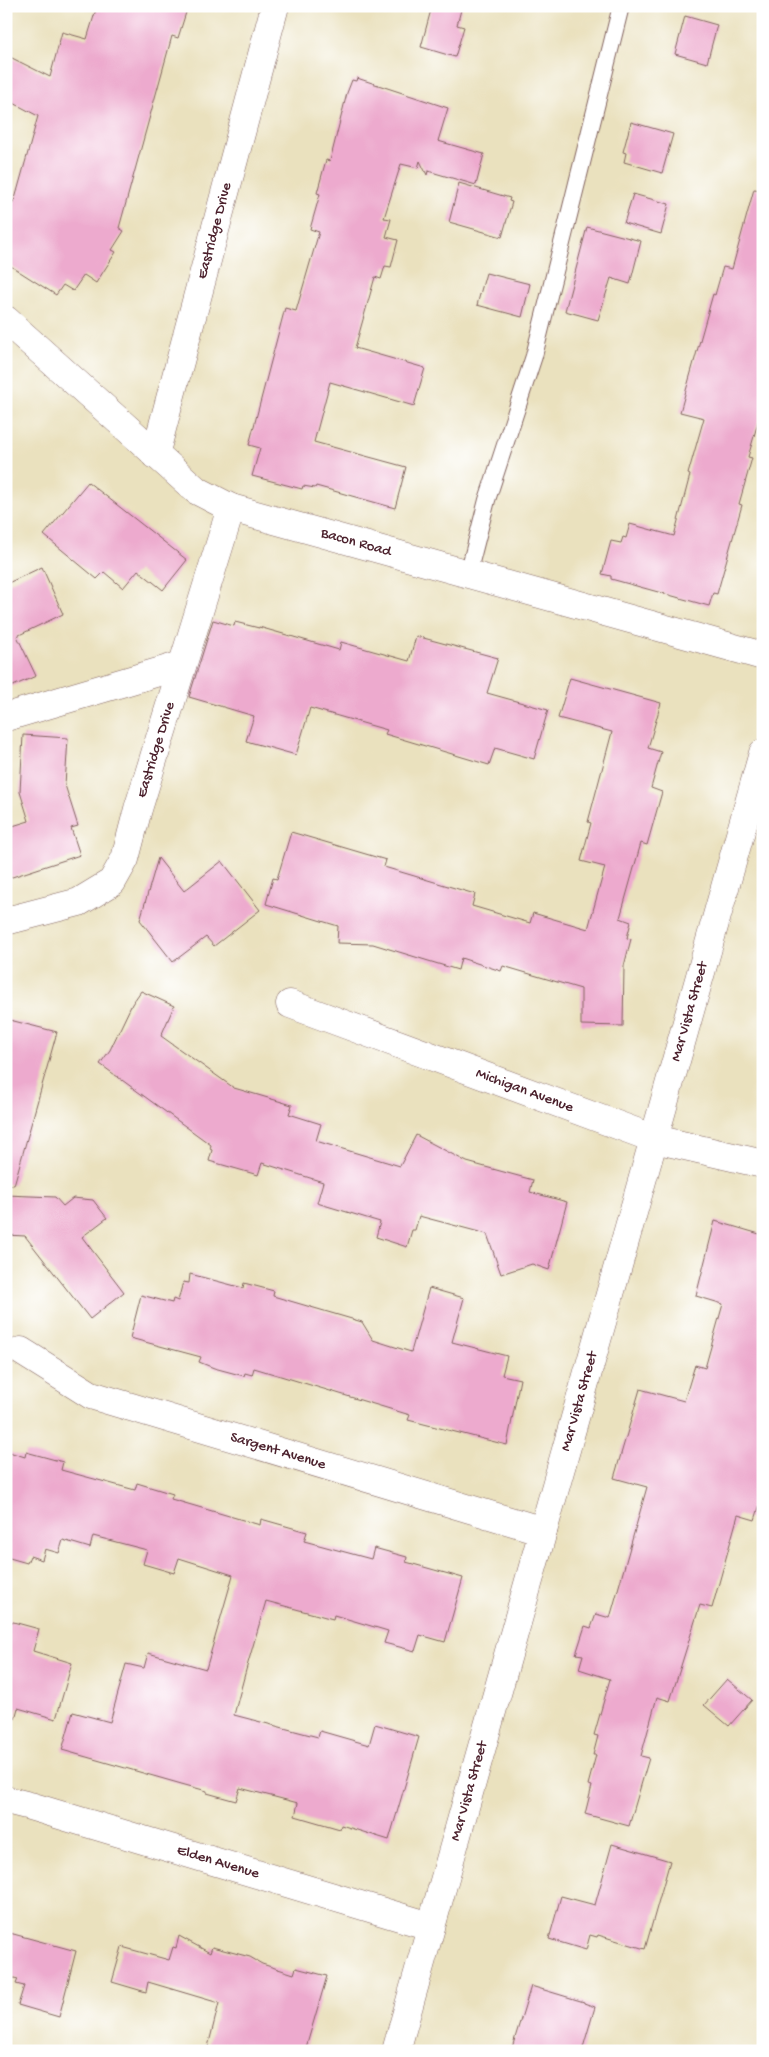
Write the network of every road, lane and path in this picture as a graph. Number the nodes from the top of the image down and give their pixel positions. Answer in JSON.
{"nodes":[{"id":1,"x":275,"y":6,"type":"edge"},
{"id":2,"x":621,"y":6,"type":"edge"},
{"id":3,"x":6,"y":320,"type":"edge"},
{"id":4,"x":154,"y":455,"type":"junction"},
{"id":5,"x":231,"y":508,"type":"junction"},
{"id":6,"x":468,"y":574,"type":"junction"},
{"id":7,"x":763,"y":656,"type":"edge"},
{"id":8,"x":182,"y":665,"type":"junction"},
{"id":9,"x":6,"y":717,"type":"edge"},
{"id":10,"x":763,"y":753,"type":"edge"},
{"id":11,"x":6,"y":920,"type":"edge"},
{"id":12,"x":290,"y":1004,"type":"dead end"},
{"id":13,"x":655,"y":1139,"type":"junction"},
{"id":14,"x":763,"y":1164,"type":"edge"},
{"id":15,"x":21,"y":1351,"type":"dead end"},
{"id":16,"x":543,"y":1531,"type":"junction"},
{"id":17,"x":6,"y":1800,"type":"edge"},
{"id":18,"x":430,"y":1926,"type":"junction"},
{"id":19,"x":396,"y":2051,"type":"edge"}],
"edges":[{"from":1,"to":4,"type":"street","name":"Eastridge Drive"},
{"from":2,"to":6,"type":"lane"},
{"from":3,"to":4,"type":"street","name":"Bacon Road"},
{"from":4,"to":5,"type":"street","name":"Bacon Road"},
{"from":5,"to":6,"type":"street","name":"Bacon Road"},
{"from":5,"to":8,"type":"street","name":"Eastridge Drive"},
{"from":6,"to":7,"type":"street","name":"Bacon Road"},
{"from":8,"to":9,"type":"street"},
{"from":8,"to":11,"type":"street","name":"Eastridge Drive"},
{"from":10,"to":13,"type":"street","name":"Mar Vista Street"},
{"from":12,"to":13,"type":"street","name":"Michigan Avenue"},
{"from":13,"to":14,"type":"street","name":"Michigan Avenue"},
{"from":13,"to":16,"type":"street","name":"Mar Vista Street"},
{"from":15,"to":16,"type":"street","name":"Sargent Avenue"},
{"from":16,"to":18,"type":"street","name":"Mar Vista Street"},
{"from":17,"to":18,"type":"street","name":"Elden Avenue"},
{"from":18,"to":19,"type":"street","name":"Mar Vista Street"}]}
